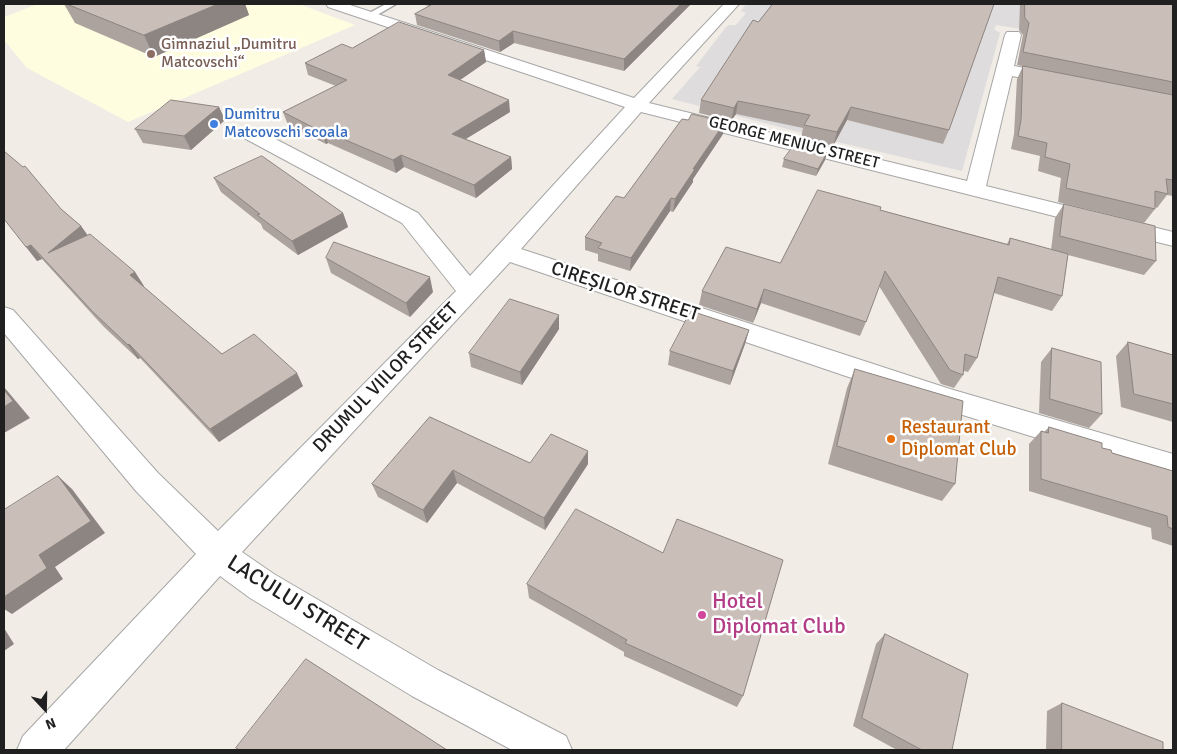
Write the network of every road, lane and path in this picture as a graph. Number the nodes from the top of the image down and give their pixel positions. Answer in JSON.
{"nodes":[{"id":1,"x":333,"y":4,"type":"edge"},
{"id":2,"x":392,"y":4,"type":"edge"},
{"id":3,"x":732,"y":4,"type":"edge"},
{"id":4,"x":369,"y":16,"type":"junction"},
{"id":5,"x":1013,"y":35,"type":"dead end"},
{"id":6,"x":1005,"y":70,"type":"junction"},
{"id":7,"x":1070,"y":82,"type":"edge"},
{"id":8,"x":637,"y":104,"type":"junction"},
{"id":9,"x":251,"y":134,"type":"dead end"},
{"id":10,"x":975,"y":189,"type":"junction"},
{"id":11,"x":1173,"y":238,"type":"edge"},
{"id":12,"x":505,"y":252,"type":"junction"},
{"id":13,"x":470,"y":292,"type":"junction"},
{"id":14,"x":4,"y":316,"type":"edge"},
{"id":15,"x":1173,"y":467,"type":"edge"},
{"id":16,"x":218,"y":554,"type":"junction"},
{"id":17,"x":38,"y":750,"type":"edge"},
{"id":18,"x":552,"y":750,"type":"edge"}],
"edges":[{"from":1,"to":4,"type":"street","name":"GEORGE MENIUC STREET"},
{"from":2,"to":4,"type":"lane"},
{"from":3,"to":8,"type":"street","name":"DRUMUL VIILOR STREET"},
{"from":4,"to":8,"type":"street","name":"GEORGE MENIUC STREET"},
{"from":5,"to":6,"type":"street"},
{"from":6,"to":7,"type":"street"},
{"from":6,"to":10,"type":"street"},
{"from":8,"to":10,"type":"street","name":"GEORGE MENIUC STREET"},
{"from":8,"to":12,"type":"street","name":"DRUMUL VIILOR STREET"},
{"from":9,"to":13,"type":"street"},
{"from":10,"to":11,"type":"street","name":"GEORGE MENIUC STREET"},
{"from":12,"to":13,"type":"street","name":"DRUMUL VIILOR STREET"},
{"from":12,"to":15,"type":"street","name":"CIREȘILOR STREET"},
{"from":13,"to":16,"type":"street","name":"DRUMUL VIILOR STREET"},
{"from":14,"to":16,"type":"street","name":"LACULUI STREET"},
{"from":16,"to":17,"type":"street","name":"DRUMUL VIILOR STREET"},
{"from":16,"to":18,"type":"street","name":"LACULUI STREET"}]}
